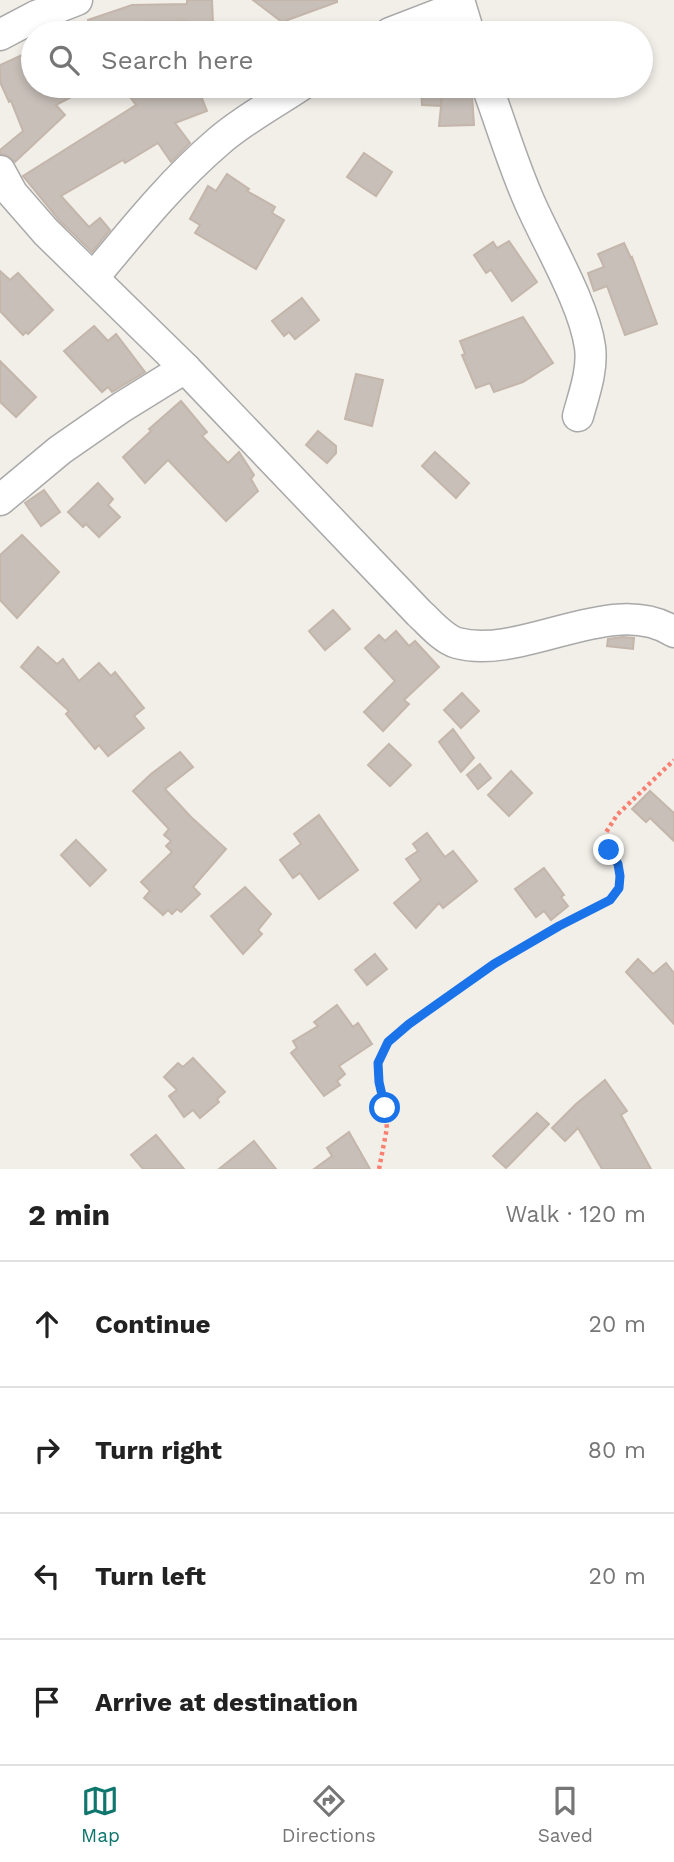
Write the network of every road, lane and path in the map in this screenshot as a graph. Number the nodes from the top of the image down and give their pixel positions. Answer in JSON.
{"nodes":[{"id":1,"x":77,"y":0,"type":"edge"},
{"id":2,"x":463,"y":13,"type":"edge"},
{"id":3,"x":27,"y":21,"type":"edge"},
{"id":4,"x":434,"y":21,"type":"edge"},
{"id":5,"x":21,"y":24,"type":"edge"},
{"id":6,"x":0,"y":35,"type":"edge"},
{"id":7,"x":282,"y":98,"type":"edge"},
{"id":8,"x":491,"y":98,"type":"edge"},
{"id":9,"x":0,"y":171,"type":"edge"},
{"id":10,"x":94,"y":277,"type":"junction"},
{"id":11,"x":185,"y":368,"type":"junction"},
{"id":12,"x":578,"y":416,"type":"dead end"},
{"id":13,"x":0,"y":500,"type":"edge"},
{"id":14,"x":674,"y":632,"type":"edge"},
{"id":15,"x":674,"y":760,"type":"edge"},
{"id":16,"x":379,"y":1169,"type":"edge"}],
"edges":[{"from":1,"to":3,"type":"street"},
{"from":2,"to":4,"type":"street"},
{"from":5,"to":6,"type":"street"},
{"from":7,"to":10,"type":"street"},
{"from":8,"to":12,"type":"street"},
{"from":9,"to":10,"type":"street"},
{"from":10,"to":11,"type":"street"},
{"from":11,"to":13,"type":"street"},
{"from":11,"to":14,"type":"street"},
{"from":15,"to":16,"type":"path"}]}
